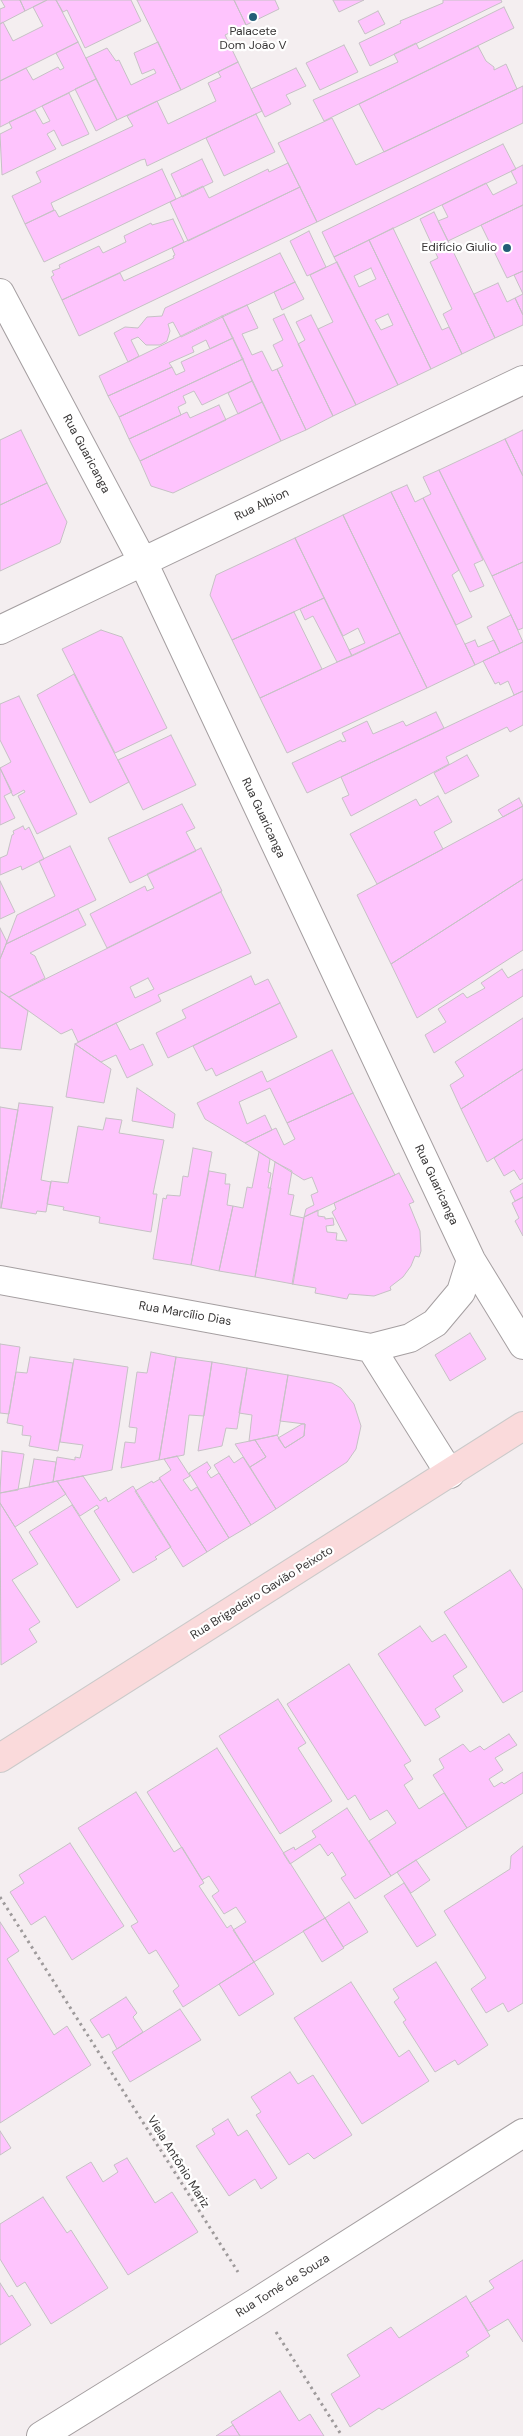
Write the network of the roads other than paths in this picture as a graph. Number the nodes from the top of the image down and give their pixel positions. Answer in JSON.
{"nodes":[{"id":1,"x":0,"y":293,"type":"edge"},
{"id":2,"x":523,"y":380,"type":"edge"},
{"id":3,"x":143,"y":562,"type":"junction"},
{"id":4,"x":0,"y":630,"type":"edge"},
{"id":5,"x":471,"y":1260,"type":"junction"},
{"id":6,"x":0,"y":1280,"type":"edge"},
{"id":7,"x":523,"y":1345,"type":"edge"},
{"id":8,"x":371,"y":1348,"type":"junction"},
{"id":9,"x":523,"y":1426,"type":"edge"},
{"id":10,"x":450,"y":1474,"type":"junction"},
{"id":11,"x":0,"y":1758,"type":"edge"},
{"id":12,"x":523,"y":2133,"type":"edge"},
{"id":13,"x":41,"y":2436,"type":"edge"}],
"edges":[{"from":1,"to":3,"type":"street","name":"Rua Guaricanga"},
{"from":2,"to":3,"type":"street","name":"Rua Albion"},
{"from":3,"to":4,"type":"street","name":"Rua Albion"},
{"from":3,"to":5,"type":"street","name":"Rua Guaricanga"},
{"from":5,"to":7,"type":"street","name":"Rua Guaricanga"},
{"from":5,"to":8,"type":"street","name":"Rua Marcílio Dias"},
{"from":6,"to":8,"type":"street","name":"Rua Marcílio Dias"},
{"from":8,"to":10,"type":"street"},
{"from":9,"to":10,"type":"main road","name":"Rua Brigadeiro Gavião Peixoto"},
{"from":10,"to":11,"type":"main road","name":"Rua Brigadeiro Gavião Peixoto"},
{"from":12,"to":13,"type":"street","name":"Rua Tomé de Souza"}]}
